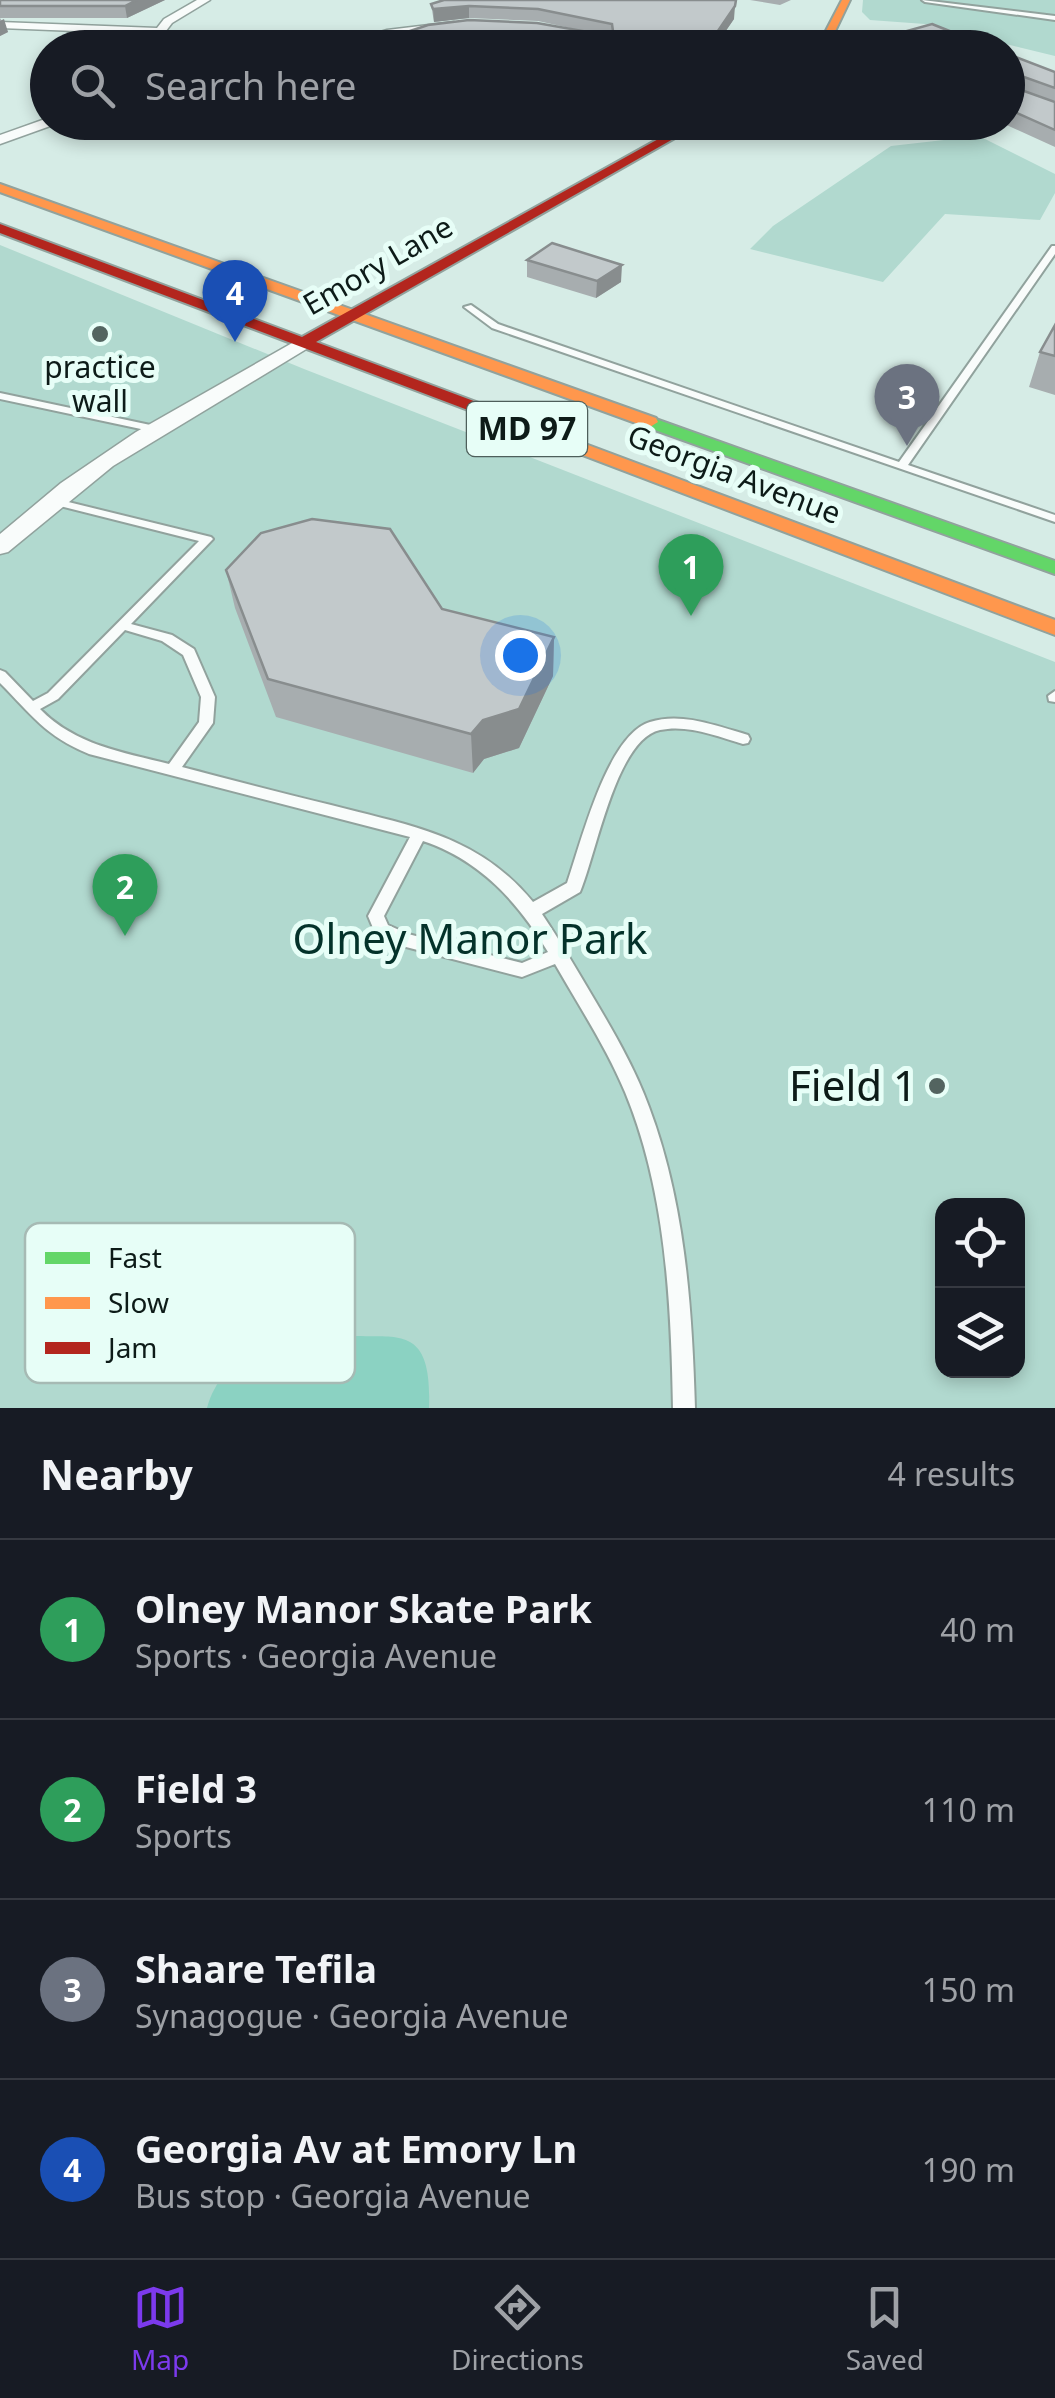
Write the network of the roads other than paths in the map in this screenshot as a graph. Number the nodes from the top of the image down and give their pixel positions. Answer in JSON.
{"nodes":[{"id":1,"x":205,"y":0,"type":"edge"},
{"id":2,"x":846,"y":0,"type":"edge"},
{"id":3,"x":925,"y":0,"type":"edge"},
{"id":4,"x":1055,"y":18,"type":"edge"},
{"id":5,"x":0,"y":24,"type":"edge"},
{"id":6,"x":472,"y":24,"type":"edge"},
{"id":7,"x":135,"y":30,"type":"edge"},
{"id":8,"x":159,"y":30,"type":"edge"},
{"id":9,"x":406,"y":30,"type":"edge"},
{"id":10,"x":832,"y":30,"type":"edge"},
{"id":11,"x":30,"y":129,"type":"edge"},
{"id":12,"x":0,"y":140,"type":"edge"},
{"id":13,"x":664,"y":140,"type":"edge"},
{"id":14,"x":0,"y":180,"type":"edge"},
{"id":15,"x":0,"y":188,"type":"edge"},
{"id":16,"x":25,"y":197,"type":"junction"},
{"id":17,"x":0,"y":200,"type":"edge"},
{"id":18,"x":85,"y":219,"type":"junction"},
{"id":19,"x":0,"y":228,"type":"edge"},
{"id":20,"x":1055,"y":248,"type":"edge"},
{"id":21,"x":468,"y":307,"type":"dead end"},
{"id":22,"x":352,"y":315,"type":"junction"},
{"id":23,"x":301,"y":344,"type":"junction"},
{"id":24,"x":0,"y":396,"type":"edge"},
{"id":25,"x":155,"y":429,"type":"junction"},
{"id":26,"x":900,"y":467,"type":"junction"},
{"id":27,"x":52,"y":501,"type":"junction"},
{"id":28,"x":1055,"y":519,"type":"edge"},
{"id":29,"x":0,"y":547,"type":"edge"},
{"id":30,"x":1055,"y":568,"type":"edge"},
{"id":31,"x":122,"y":625,"type":"junction"},
{"id":32,"x":1055,"y":628,"type":"edge"},
{"id":33,"x":0,"y":675,"type":"edge"},
{"id":34,"x":30,"y":709,"type":"junction"},
{"id":35,"x":743,"y":739,"type":"dead end"},
{"id":36,"x":173,"y":769,"type":"junction"},
{"id":37,"x":419,"y":834,"type":"junction"},
{"id":38,"x":532,"y":911,"type":"junction"},
{"id":39,"x":560,"y":955,"type":"junction"},
{"id":40,"x":684,"y":1408,"type":"edge"}],
"edges":[{"from":1,"to":8,"type":"street"},
{"from":2,"to":10,"type":"main road"},
{"from":3,"to":4,"type":"lane"},
{"from":5,"to":7,"type":"street"},
{"from":6,"to":9,"type":"street"},
{"from":11,"to":12,"type":"street"},
{"from":13,"to":22,"type":"main road","name":"Emory Lane"},
{"from":14,"to":16,"type":"main road"},
{"from":15,"to":16,"type":"main road","name":"Georgia Avenue","number":"MD 97"},
{"from":16,"to":18,"type":"main road","name":"Georgia Avenue","number":"MD 97"},
{"from":17,"to":18,"type":"main road"},
{"from":18,"to":22,"type":"main road","name":"Georgia Avenue","number":"MD 97"},
{"from":19,"to":23,"type":"main road","name":"Georgia Avenue","number":"MD 97"},
{"from":20,"to":26,"type":"lane"},
{"from":21,"to":26,"type":"lane"},
{"from":22,"to":23,"type":"main road","name":"Emory Lane"},
{"from":22,"to":30,"type":"main road","name":"Georgia Avenue","number":"MD 97"},
{"from":23,"to":25,"type":"street","name":"Emory Lane"},
{"from":23,"to":32,"type":"main road","name":"Georgia Avenue","number":"MD 97"},
{"from":24,"to":25,"type":"lane"},
{"from":25,"to":27,"type":"street","name":"Emory Lane"},
{"from":26,"to":28,"type":"lane"},
{"from":27,"to":29,"type":"street","name":"Emory Lane"},
{"from":27,"to":31,"type":"lane"},
{"from":31,"to":34,"type":"lane"},
{"from":31,"to":36,"type":"lane"},
{"from":33,"to":34,"type":"lane"},
{"from":34,"to":36,"type":"lane"},
{"from":35,"to":38,"type":"lane"},
{"from":36,"to":37,"type":"lane"},
{"from":37,"to":38,"type":"lane"},
{"from":37,"to":39,"type":"lane"},
{"from":38,"to":39,"type":"lane"},
{"from":39,"to":40,"type":"lane"}]}
